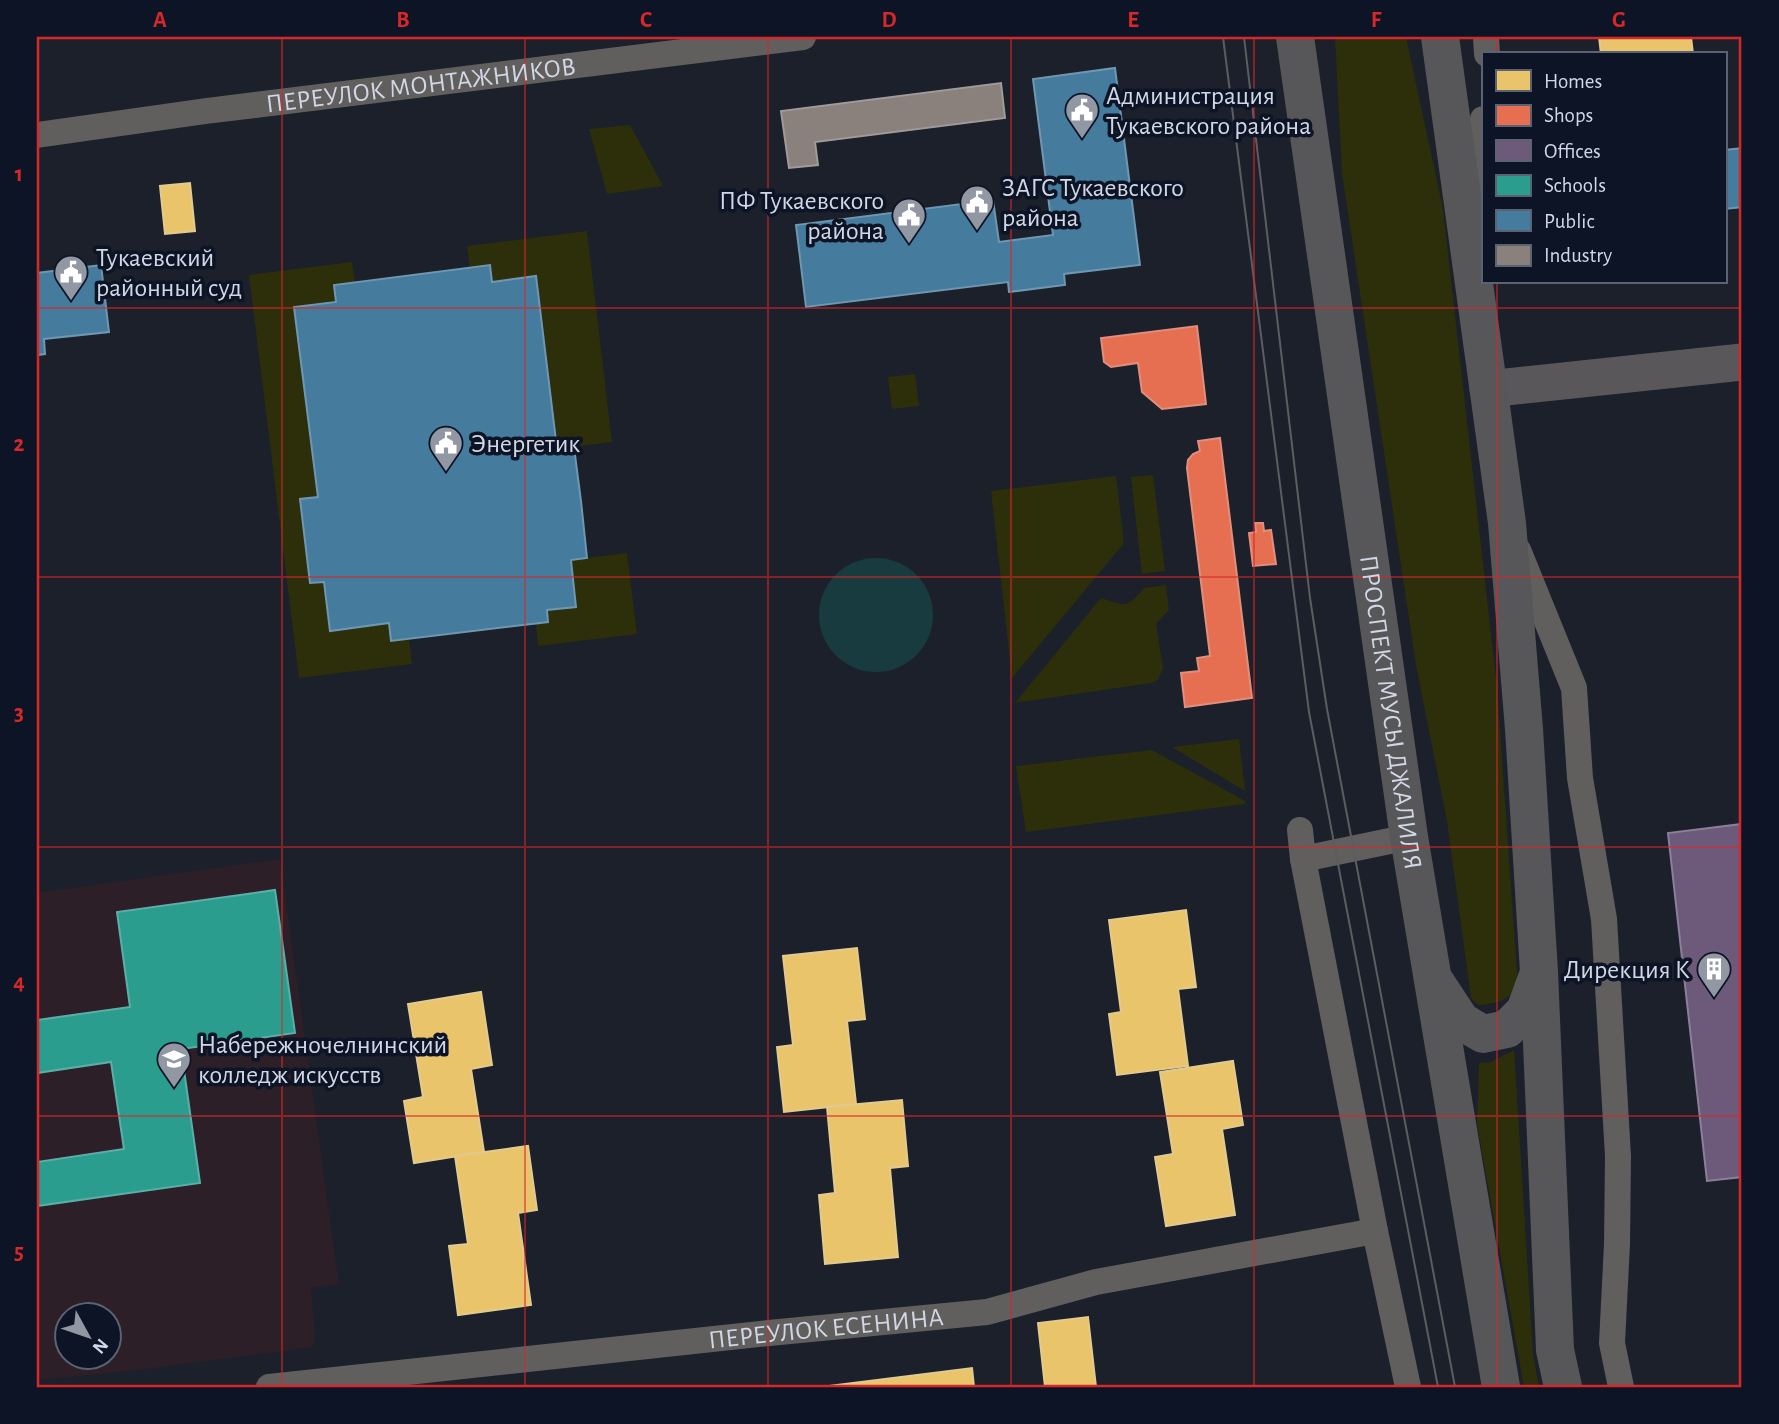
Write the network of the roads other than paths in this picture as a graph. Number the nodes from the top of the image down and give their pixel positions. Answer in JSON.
{"nodes":[{"id":1,"x":803,"y":37,"type":"edge"},
{"id":2,"x":1294,"y":37,"type":"edge"},
{"id":3,"x":1440,"y":37,"type":"edge"},
{"id":4,"x":1482,"y":126,"type":"edge"},
{"id":5,"x":37,"y":135,"type":"edge"},
{"id":6,"x":1466,"y":232,"type":"junction"},
{"id":7,"x":1742,"y":362,"type":"edge"},
{"id":8,"x":1488,"y":389,"type":"junction"},
{"id":9,"x":1507,"y":523,"type":"junction"},
{"id":10,"x":1300,"y":830,"type":"dead end"},
{"id":11,"x":1409,"y":837,"type":"junction"},
{"id":12,"x":1303,"y":859,"type":"junction"},
{"id":13,"x":1430,"y":972,"type":"junction"},
{"id":14,"x":1539,"y":972,"type":"junction"},
{"id":15,"x":1375,"y":1231,"type":"junction"},
{"id":16,"x":269,"y":1387,"type":"edge"},
{"id":17,"x":1408,"y":1387,"type":"edge"},
{"id":18,"x":1501,"y":1387,"type":"edge"},
{"id":19,"x":1563,"y":1387,"type":"edge"},
{"id":20,"x":1621,"y":1387,"type":"edge"}],
"edges":[{"from":1,"to":5,"type":"street","name":"ПЕРЕУЛОК МОНТАЖНИКОВ"},
{"from":2,"to":11,"type":"main road","name":"ПРОСПЕКТ МУСЫ ДЖАЛИЛЯ"},
{"from":3,"to":6,"type":"main road"},
{"from":4,"to":6,"type":"street"},
{"from":6,"to":8,"type":"main road"},
{"from":7,"to":8,"type":"main road"},
{"from":8,"to":9,"type":"main road"},
{"from":9,"to":14,"type":"main road"},
{"from":9,"to":20,"type":"street"},
{"from":10,"to":12,"type":"street"},
{"from":11,"to":12,"type":"street"},
{"from":11,"to":13,"type":"main road","name":"ПРОСПЕКТ МУСЫ ДЖАЛИЛЯ"},
{"from":12,"to":15,"type":"street"},
{"from":13,"to":14,"type":"main road"},
{"from":13,"to":18,"type":"main road","name":"ПРОСПЕКТ МУСЫ ДЖАЛИЛЯ"},
{"from":14,"to":19,"type":"main road"},
{"from":15,"to":16,"type":"street","name":"ПЕРЕУЛОК ЕСЕНИНА"},
{"from":15,"to":17,"type":"street"}]}
